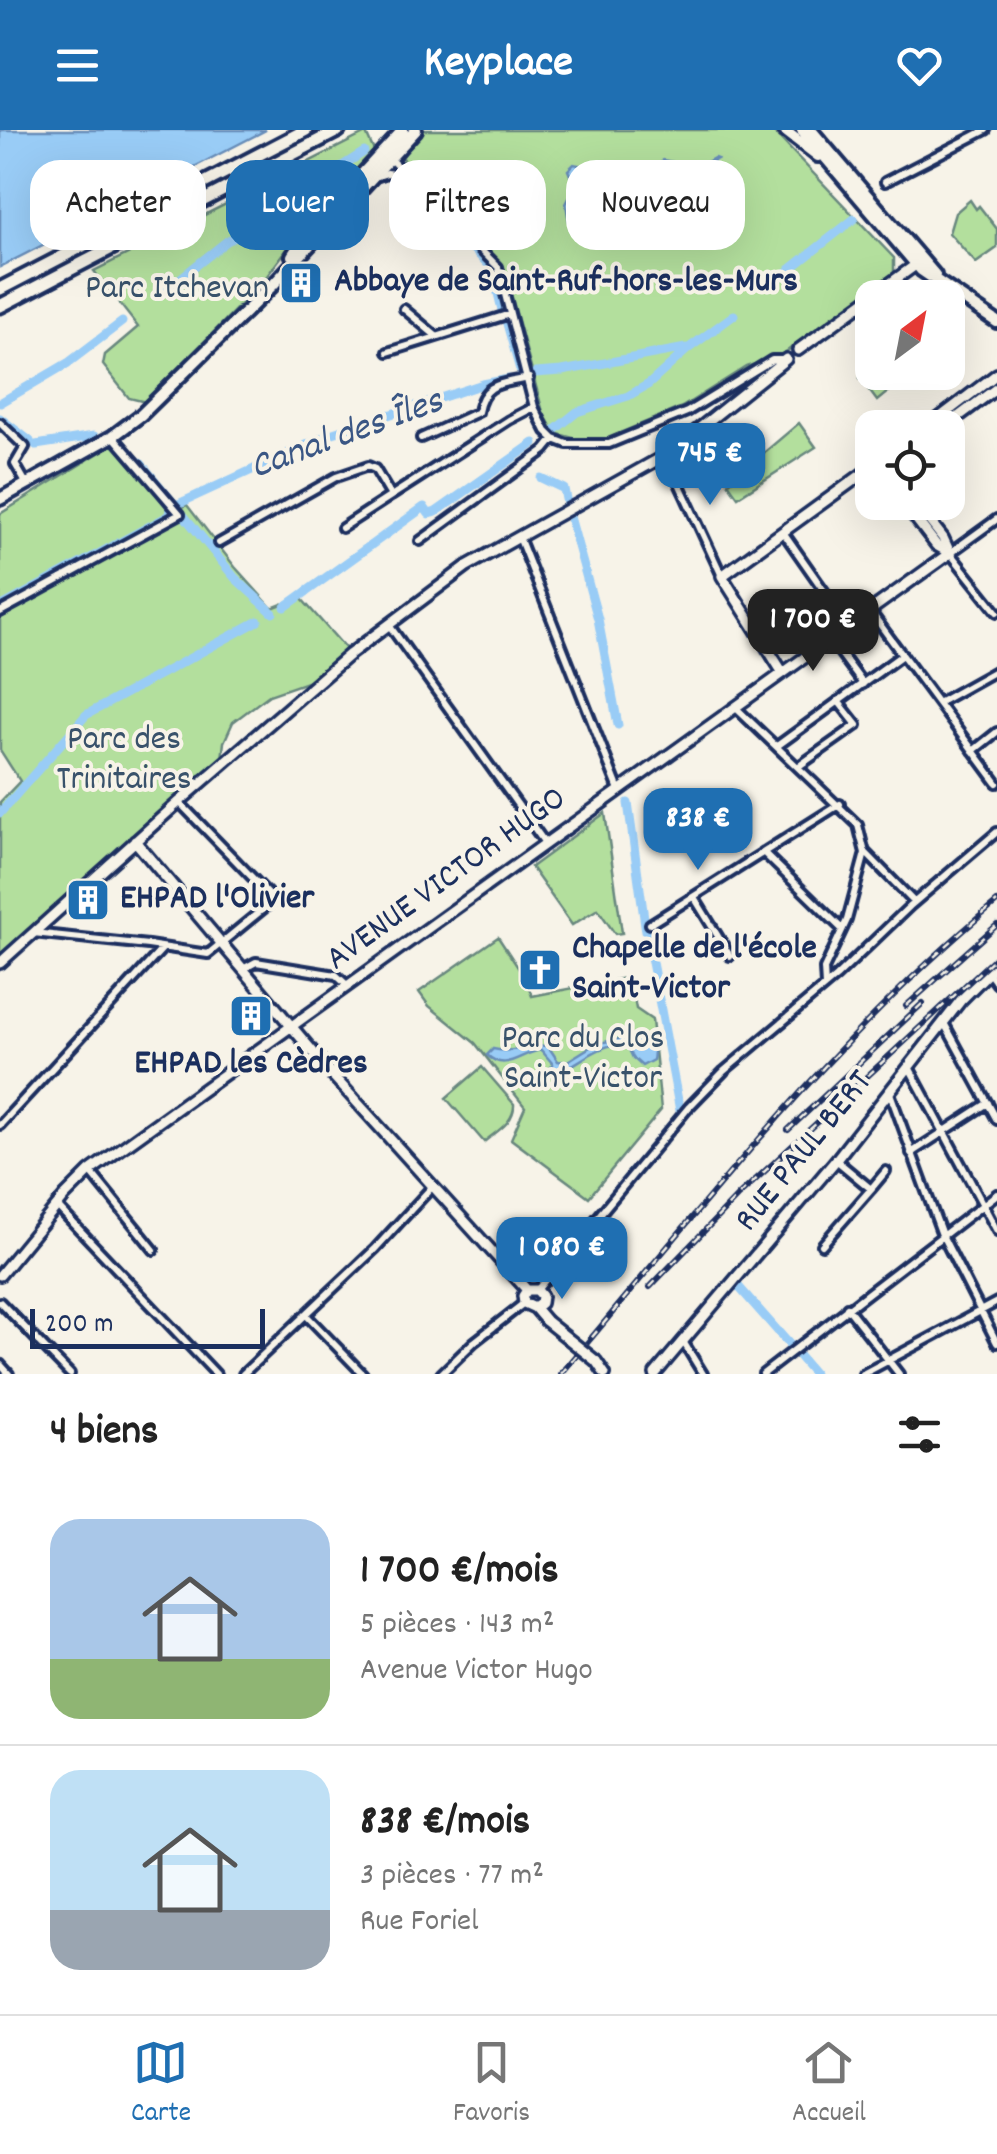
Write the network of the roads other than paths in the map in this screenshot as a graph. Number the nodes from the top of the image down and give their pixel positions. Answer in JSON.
{"nodes":[{"id":1,"x":306,"y":130,"type":"edge"},
{"id":2,"x":340,"y":130,"type":"edge"},
{"id":3,"x":404,"y":130,"type":"edge"},
{"id":4,"x":416,"y":130,"type":"edge"},
{"id":5,"x":784,"y":130,"type":"edge"},
{"id":6,"x":802,"y":130,"type":"edge"},
{"id":7,"x":811,"y":130,"type":"edge"},
{"id":8,"x":986,"y":130,"type":"edge"},
{"id":9,"x":975,"y":132,"type":"edge"},
{"id":10,"x":386,"y":154,"type":"junction"},
{"id":11,"x":392,"y":160,"type":"edge"},
{"id":12,"x":369,"y":176,"type":"edge"},
{"id":13,"x":844,"y":181,"type":"junction"},
{"id":14,"x":885,"y":182,"type":"dead end"},
{"id":15,"x":899,"y":246,"type":"junction"},
{"id":16,"x":304,"y":250,"type":"edge"},
{"id":17,"x":481,"y":250,"type":"edge"},
{"id":18,"x":919,"y":262,"type":"junction"},
{"id":19,"x":904,"y":273,"type":"junction"},
{"id":20,"x":279,"y":278,"type":"junction"},
{"id":21,"x":0,"y":289,"type":"edge"},
{"id":22,"x":0,"y":306,"type":"edge"},
{"id":23,"x":404,"y":309,"type":"dead end"},
{"id":24,"x":510,"y":314,"type":"junction"},
{"id":25,"x":997,"y":322,"type":"edge"},
{"id":26,"x":437,"y":337,"type":"junction"},
{"id":27,"x":798,"y":350,"type":"dead end"},
{"id":28,"x":388,"y":352,"type":"dead end"},
{"id":29,"x":785,"y":359,"type":"joint"},
{"id":30,"x":997,"y":374,"type":"edge"},
{"id":31,"x":528,"y":378,"type":"junction"},
{"id":32,"x":997,"y":388,"type":"edge"},
{"id":33,"x":534,"y":407,"type":"junction"},
{"id":34,"x":950,"y":410,"type":"edge"},
{"id":35,"x":965,"y":412,"type":"edge"},
{"id":36,"x":0,"y":423,"type":"edge"},
{"id":37,"x":113,"y":436,"type":"junction"},
{"id":38,"x":421,"y":438,"type":"dead end"},
{"id":39,"x":554,"y":439,"type":"junction"},
{"id":40,"x":666,"y":455,"type":"junction"},
{"id":41,"x":855,"y":479,"type":"edge"},
{"id":42,"x":26,"y":484,"type":"junction"},
{"id":43,"x":391,"y":496,"type":"junction"},
{"id":44,"x":0,"y":499,"type":"edge"},
{"id":45,"x":997,"y":519,"type":"edge"},
{"id":46,"x":917,"y":520,"type":"edge"},
{"id":47,"x":928,"y":520,"type":"edge"},
{"id":48,"x":342,"y":528,"type":"dead end"},
{"id":49,"x":783,"y":532,"type":"junction"},
{"id":50,"x":518,"y":536,"type":"junction"},
{"id":51,"x":420,"y":541,"type":"dead end"},
{"id":52,"x":219,"y":543,"type":"dead end"},
{"id":53,"x":950,"y":553,"type":"junction"},
{"id":54,"x":722,"y":576,"type":"junction"},
{"id":55,"x":869,"y":610,"type":"junction"},
{"id":56,"x":0,"y":612,"type":"edge"},
{"id":57,"x":997,"y":612,"type":"edge"},
{"id":58,"x":389,"y":625,"type":"junction"},
{"id":59,"x":848,"y":626,"type":"junction"},
{"id":60,"x":830,"y":639,"type":"junction"},
{"id":61,"x":902,"y":655,"type":"junction"},
{"id":62,"x":997,"y":670,"type":"edge"},
{"id":63,"x":782,"y":672,"type":"junction"},
{"id":64,"x":863,"y":684,"type":"junction"},
{"id":65,"x":838,"y":702,"type":"junction"},
{"id":66,"x":938,"y":703,"type":"junction"},
{"id":67,"x":735,"y":707,"type":"junction"},
{"id":68,"x":997,"y":732,"type":"edge"},
{"id":69,"x":777,"y":746,"type":"junction"},
{"id":70,"x":973,"y":751,"type":"junction"},
{"id":71,"x":799,"y":766,"type":"junction"},
{"id":72,"x":997,"y":783,"type":"edge"},
{"id":73,"x":619,"y":790,"type":"junction"},
{"id":74,"x":179,"y":802,"type":"junction"},
{"id":75,"x":840,"y":804,"type":"junction"},
{"id":76,"x":997,"y":832,"type":"edge"},
{"id":77,"x":135,"y":841,"type":"junction"},
{"id":78,"x":545,"y":844,"type":"junction"},
{"id":79,"x":865,"y":853,"type":"junction"},
{"id":80,"x":764,"y":854,"type":"junction"},
{"id":81,"x":694,"y":897,"type":"junction"},
{"id":82,"x":914,"y":902,"type":"junction"},
{"id":83,"x":650,"y":924,"type":"dead end"},
{"id":84,"x":842,"y":929,"type":"junction"},
{"id":85,"x":32,"y":932,"type":"junction"},
{"id":86,"x":224,"y":943,"type":"junction"},
{"id":87,"x":164,"y":947,"type":"junction"},
{"id":88,"x":730,"y":956,"type":"dead end"},
{"id":89,"x":0,"y":963,"type":"edge"},
{"id":90,"x":997,"y":964,"type":"edge"},
{"id":91,"x":244,"y":968,"type":"junction"},
{"id":92,"x":988,"y":972,"type":"junction"},
{"id":93,"x":997,"y":984,"type":"edge"},
{"id":94,"x":348,"y":986,"type":"junction"},
{"id":95,"x":825,"y":986,"type":"junction"},
{"id":96,"x":944,"y":1022,"type":"junction"},
{"id":97,"x":292,"y":1026,"type":"junction"},
{"id":98,"x":908,"y":1066,"type":"junction"},
{"id":99,"x":890,"y":1092,"type":"junction"},
{"id":100,"x":988,"y":1103,"type":"junction"},
{"id":101,"x":997,"y":1120,"type":"edge"},
{"id":102,"x":0,"y":1125,"type":"edge"},
{"id":103,"x":945,"y":1133,"type":"junction"},
{"id":104,"x":911,"y":1153,"type":"junction"},
{"id":105,"x":836,"y":1160,"type":"junction"},
{"id":106,"x":90,"y":1171,"type":"junction"},
{"id":107,"x":886,"y":1171,"type":"dead end"},
{"id":108,"x":432,"y":1187,"type":"junction"},
{"id":109,"x":870,"y":1189,"type":"junction"},
{"id":110,"x":997,"y":1194,"type":"edge"},
{"id":111,"x":983,"y":1204,"type":"junction"},
{"id":112,"x":57,"y":1206,"type":"junction"},
{"id":113,"x":997,"y":1232,"type":"edge"},
{"id":114,"x":942,"y":1235,"type":"junction"},
{"id":115,"x":822,"y":1245,"type":"dead end"},
{"id":116,"x":154,"y":1250,"type":"dead end"},
{"id":117,"x":0,"y":1276,"type":"edge"},
{"id":118,"x":532,"y":1290,"type":"junction"},
{"id":119,"x":0,"y":1302,"type":"edge"},
{"id":120,"x":997,"y":1302,"type":"edge"},
{"id":121,"x":530,"y":1306,"type":"junction"},
{"id":122,"x":847,"y":1307,"type":"junction"},
{"id":123,"x":980,"y":1310,"type":"junction"},
{"id":124,"x":306,"y":1314,"type":"junction"},
{"id":125,"x":684,"y":1343,"type":"junction"},
{"id":126,"x":997,"y":1343,"type":"edge"},
{"id":127,"x":888,"y":1360,"type":"junction"},
{"id":128,"x":0,"y":1364,"type":"edge"},
{"id":129,"x":10,"y":1374,"type":"edge"},
{"id":130,"x":70,"y":1374,"type":"edge"},
{"id":131,"x":216,"y":1374,"type":"edge"},
{"id":132,"x":243,"y":1374,"type":"edge"},
{"id":133,"x":363,"y":1374,"type":"edge"},
{"id":134,"x":441,"y":1374,"type":"edge"},
{"id":135,"x":605,"y":1374,"type":"edge"},
{"id":136,"x":655,"y":1374,"type":"edge"},
{"id":137,"x":702,"y":1374,"type":"edge"},
{"id":138,"x":763,"y":1374,"type":"edge"},
{"id":139,"x":863,"y":1374,"type":"edge"},
{"id":140,"x":899,"y":1374,"type":"edge"}],
"edges":[{"from":1,"to":21,"type":"highway"},
{"from":2,"to":22,"type":"highway"},
{"from":3,"to":10,"type":"main road"},
{"from":4,"to":10,"type":"main road"},
{"from":5,"to":13,"type":"main road"},
{"from":6,"to":13,"type":"main road"},
{"from":7,"to":18,"type":"main road"},
{"from":8,"to":9,"type":"street"},
{"from":9,"to":14,"type":"street"},
{"from":10,"to":11,"type":"street"},
{"from":10,"to":12,"type":"main road"},
{"from":10,"to":20,"type":"main road"},
{"from":13,"to":15,"type":"main road"},
{"from":15,"to":18,"type":"main road"},
{"from":15,"to":19,"type":"street"},
{"from":16,"to":20,"type":"main road"},
{"from":17,"to":24,"type":"street"},
{"from":18,"to":19,"type":"street"},
{"from":18,"to":25,"type":"main road"},
{"from":19,"to":27,"type":"street"},
{"from":20,"to":37,"type":"main road"},
{"from":23,"to":26,"type":"street"},
{"from":24,"to":26,"type":"street"},
{"from":24,"to":31,"type":"street"},
{"from":26,"to":28,"type":"street"},
{"from":29,"to":39,"type":"street"},
{"from":29,"to":40,"type":"street"},
{"from":30,"to":34,"type":"street"},
{"from":31,"to":33,"type":"street"},
{"from":31,"to":38,"type":"street"},
{"from":32,"to":35,"type":"street"},
{"from":33,"to":39,"type":"street"},
{"from":33,"to":43,"type":"street"},
{"from":36,"to":42,"type":"street"},
{"from":37,"to":42,"type":"main road"},
{"from":37,"to":56,"type":"street"},
{"from":39,"to":51,"type":"street"},
{"from":40,"to":50,"type":"street"},
{"from":40,"to":54,"type":"street"},
{"from":41,"to":49,"type":"street"},
{"from":42,"to":44,"type":"main road"},
{"from":43,"to":48,"type":"street"},
{"from":43,"to":52,"type":"street"},
{"from":45,"to":53,"type":"street","name":"AVENUE VICTOR HUGO"},
{"from":46,"to":53,"type":"street"},
{"from":47,"to":53,"type":"street"},
{"from":49,"to":54,"type":"street"},
{"from":49,"to":59,"type":"street"},
{"from":50,"to":58,"type":"street"},
{"from":50,"to":73,"type":"street"},
{"from":53,"to":55,"type":"street","name":"AVENUE VICTOR HUGO"},
{"from":53,"to":57,"type":"street"},
{"from":54,"to":63,"type":"street"},
{"from":55,"to":59,"type":"street","name":"AVENUE VICTOR HUGO"},
{"from":55,"to":61,"type":"street"},
{"from":58,"to":74,"type":"street"},
{"from":58,"to":78,"type":"street"},
{"from":59,"to":60,"type":"street","name":"AVENUE VICTOR HUGO"},
{"from":60,"to":63,"type":"street","name":"AVENUE VICTOR HUGO"},
{"from":60,"to":64,"type":"street"},
{"from":61,"to":64,"type":"street"},
{"from":61,"to":66,"type":"street"},
{"from":62,"to":66,"type":"street"},
{"from":63,"to":67,"type":"street","name":"AVENUE VICTOR HUGO"},
{"from":64,"to":65,"type":"street"},
{"from":65,"to":69,"type":"street"},
{"from":65,"to":71,"type":"street"},
{"from":66,"to":70,"type":"street"},
{"from":67,"to":69,"type":"street"},
{"from":67,"to":73,"type":"street","name":"AVENUE VICTOR HUGO"},
{"from":68,"to":70,"type":"street"},
{"from":69,"to":71,"type":"street"},
{"from":70,"to":72,"type":"street"},
{"from":71,"to":75,"type":"street"},
{"from":73,"to":78,"type":"street","name":"AVENUE VICTOR HUGO"},
{"from":74,"to":77,"type":"street"},
{"from":74,"to":86,"type":"street"},
{"from":75,"to":79,"type":"street"},
{"from":75,"to":80,"type":"street"},
{"from":76,"to":82,"type":"street"},
{"from":77,"to":85,"type":"street"},
{"from":77,"to":86,"type":"street"},
{"from":78,"to":94,"type":"street","name":"AVENUE VICTOR HUGO"},
{"from":79,"to":82,"type":"street"},
{"from":79,"to":84,"type":"street"},
{"from":80,"to":81,"type":"street"},
{"from":80,"to":84,"type":"street"},
{"from":81,"to":83,"type":"street"},
{"from":81,"to":88,"type":"street"},
{"from":82,"to":95,"type":"street"},
{"from":84,"to":95,"type":"street"},
{"from":85,"to":87,"type":"street"},
{"from":85,"to":89,"type":"street"},
{"from":86,"to":87,"type":"street"},
{"from":86,"to":91,"type":"street"},
{"from":87,"to":102,"type":"street"},
{"from":90,"to":92,"type":"street","name":"RUE PAUL BERT"},
{"from":91,"to":94,"type":"street"},
{"from":91,"to":97,"type":"street"},
{"from":92,"to":93,"type":"street"},
{"from":92,"to":96,"type":"street","name":"RUE PAUL BERT"},
{"from":94,"to":97,"type":"street","name":"AVENUE VICTOR HUGO"},
{"from":95,"to":118,"type":"street"},
{"from":96,"to":98,"type":"street","name":"RUE PAUL BERT"},
{"from":96,"to":100,"type":"street"},
{"from":97,"to":106,"type":"street","name":"AVENUE VICTOR HUGO"},
{"from":97,"to":108,"type":"street"},
{"from":98,"to":99,"type":"street","name":"RUE PAUL BERT"},
{"from":98,"to":103,"type":"street"},
{"from":99,"to":104,"type":"street"},
{"from":99,"to":105,"type":"street","name":"RUE PAUL BERT"},
{"from":100,"to":101,"type":"street"},
{"from":100,"to":103,"type":"street"},
{"from":103,"to":104,"type":"street"},
{"from":103,"to":111,"type":"street"},
{"from":104,"to":114,"type":"street"},
{"from":105,"to":109,"type":"street"},
{"from":105,"to":125,"type":"street","name":"RUE PAUL BERT"},
{"from":106,"to":112,"type":"street","name":"AVENUE VICTOR HUGO"},
{"from":106,"to":116,"type":"street"},
{"from":107,"to":109,"type":"street"},
{"from":108,"to":118,"type":"street"},
{"from":108,"to":124,"type":"street"},
{"from":109,"to":115,"type":"street"},
{"from":110,"to":111,"type":"street"},
{"from":111,"to":113,"type":"street"},
{"from":111,"to":114,"type":"street"},
{"from":112,"to":117,"type":"street","name":"AVENUE VICTOR HUGO"},
{"from":112,"to":131,"type":"street"},
{"from":114,"to":122,"type":"street"},
{"from":114,"to":123,"type":"street"},
{"from":118,"to":121,"type":"street"},
{"from":118,"to":121,"type":"street"},
{"from":119,"to":130,"type":"street"},
{"from":120,"to":123,"type":"street"},
{"from":121,"to":134,"type":"street"},
{"from":121,"to":135,"type":"street","bridge":true},
{"from":122,"to":127,"type":"street"},
{"from":122,"to":138,"type":"street"},
{"from":123,"to":126,"type":"street"},
{"from":123,"to":127,"type":"street"},
{"from":124,"to":132,"type":"street"},
{"from":124,"to":133,"type":"street"},
{"from":125,"to":136,"type":"street","name":"RUE PAUL BERT"},
{"from":125,"to":137,"type":"street"},
{"from":127,"to":139,"type":"street"},
{"from":127,"to":140,"type":"street"},
{"from":128,"to":129,"type":"street"}]}
